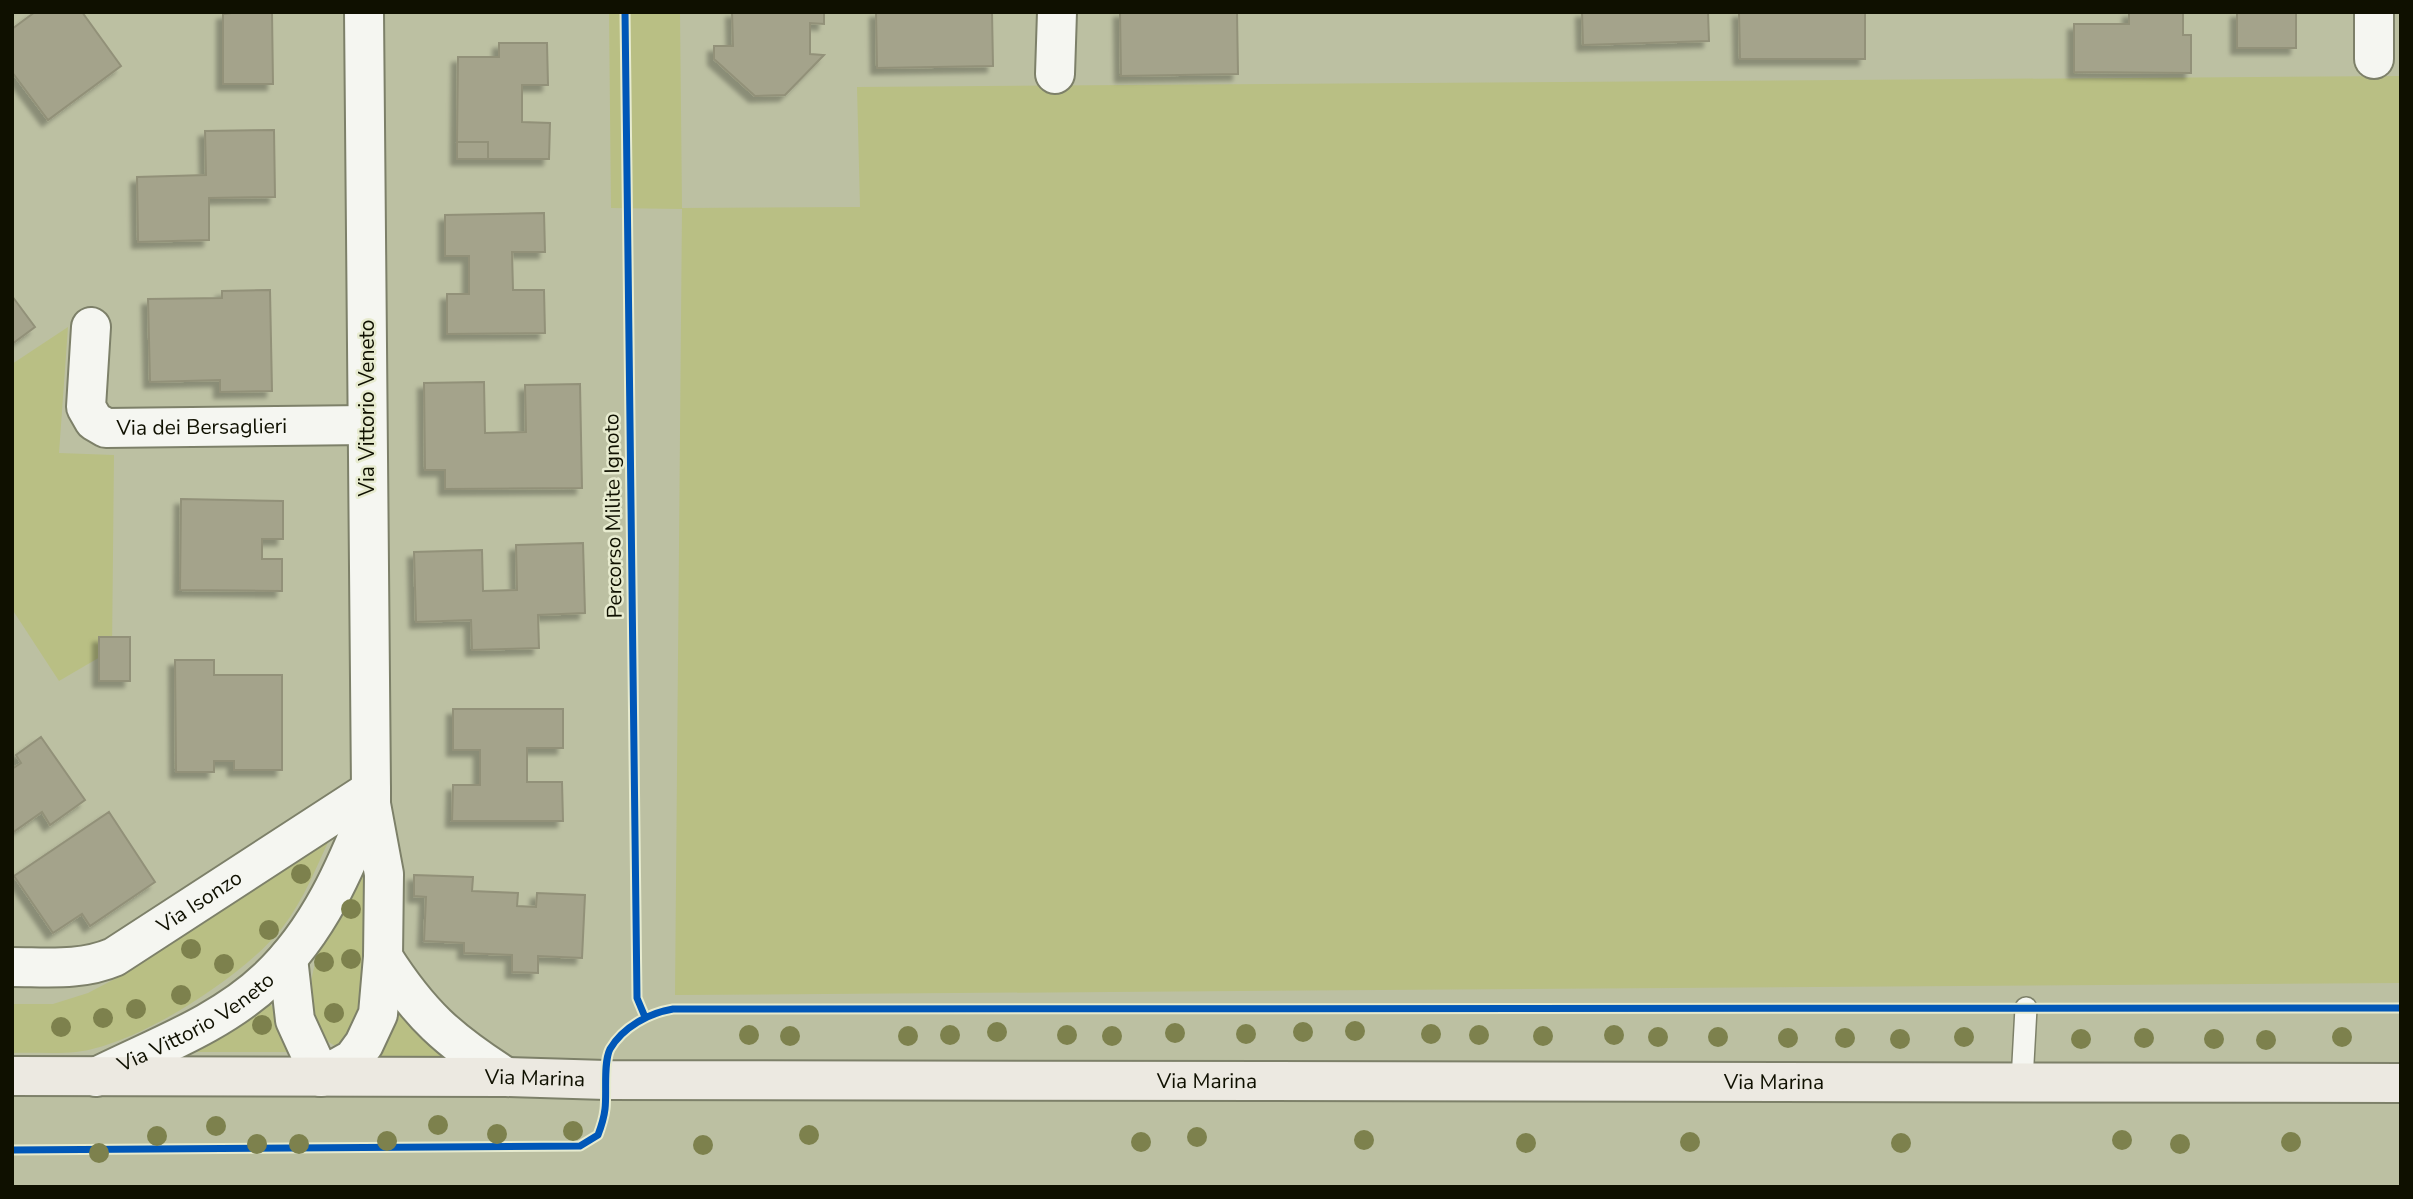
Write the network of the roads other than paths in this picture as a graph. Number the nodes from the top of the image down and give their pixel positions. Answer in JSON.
{"nodes":[{"id":1,"x":364,"y":12,"type":"edge"},
{"id":2,"x":1057,"y":12,"type":"edge"},
{"id":3,"x":2374,"y":12,"type":"edge"},
{"id":4,"x":2374,"y":59,"type":"dead end"},
{"id":5,"x":1055,"y":74,"type":"dead end"},
{"id":6,"x":91,"y":327,"type":"dead end"},
{"id":7,"x":367,"y":425,"type":"junction"},
{"id":8,"x":371,"y":797,"type":"junction"},
{"id":9,"x":383,"y":957,"type":"junction"},
{"id":10,"x":288,"y":958,"type":"junction"},
{"id":11,"x":12,"y":967,"type":"edge"},
{"id":12,"x":2026,"y":1008,"type":"dead end"},
{"id":13,"x":12,"y":1076,"type":"edge"},
{"id":14,"x":96,"y":1077,"type":"junction"},
{"id":15,"x":321,"y":1077,"type":"junction"},
{"id":16,"x":506,"y":1077,"type":"junction"},
{"id":17,"x":2022,"y":1081,"type":"junction"},
{"id":18,"x":2401,"y":1083,"type":"edge"}],
"edges":[{"from":1,"to":7,"type":"street","name":"Via Vittorio Veneto"},
{"from":2,"to":5,"type":"street"},
{"from":3,"to":4,"type":"street"},
{"from":6,"to":7,"type":"street","name":"Via dei Bersaglieri"},
{"from":7,"to":8,"type":"street","name":"Via Vittorio Veneto"},
{"from":8,"to":9,"type":"street","name":"Via Vittorio Veneto"},
{"from":8,"to":10,"type":"street","name":"Via Vittorio Veneto"},
{"from":8,"to":11,"type":"street","name":"Via Isonzo"},
{"from":9,"to":15,"type":"street","name":"Via Vittorio Veneto"},
{"from":9,"to":16,"type":"street"},
{"from":10,"to":14,"type":"street","name":"Via Vittorio Veneto"},
{"from":10,"to":15,"type":"street","name":"Via Vittorio Veneto"},
{"from":12,"to":17,"type":"lane"},
{"from":13,"to":14,"type":"street","name":"Via Marina"},
{"from":14,"to":15,"type":"street","name":"Via Marina"},
{"from":15,"to":16,"type":"street","name":"Via Marina"},
{"from":16,"to":17,"type":"street","name":"Via Marina"},
{"from":17,"to":18,"type":"street","name":"Via Marina"}]}
